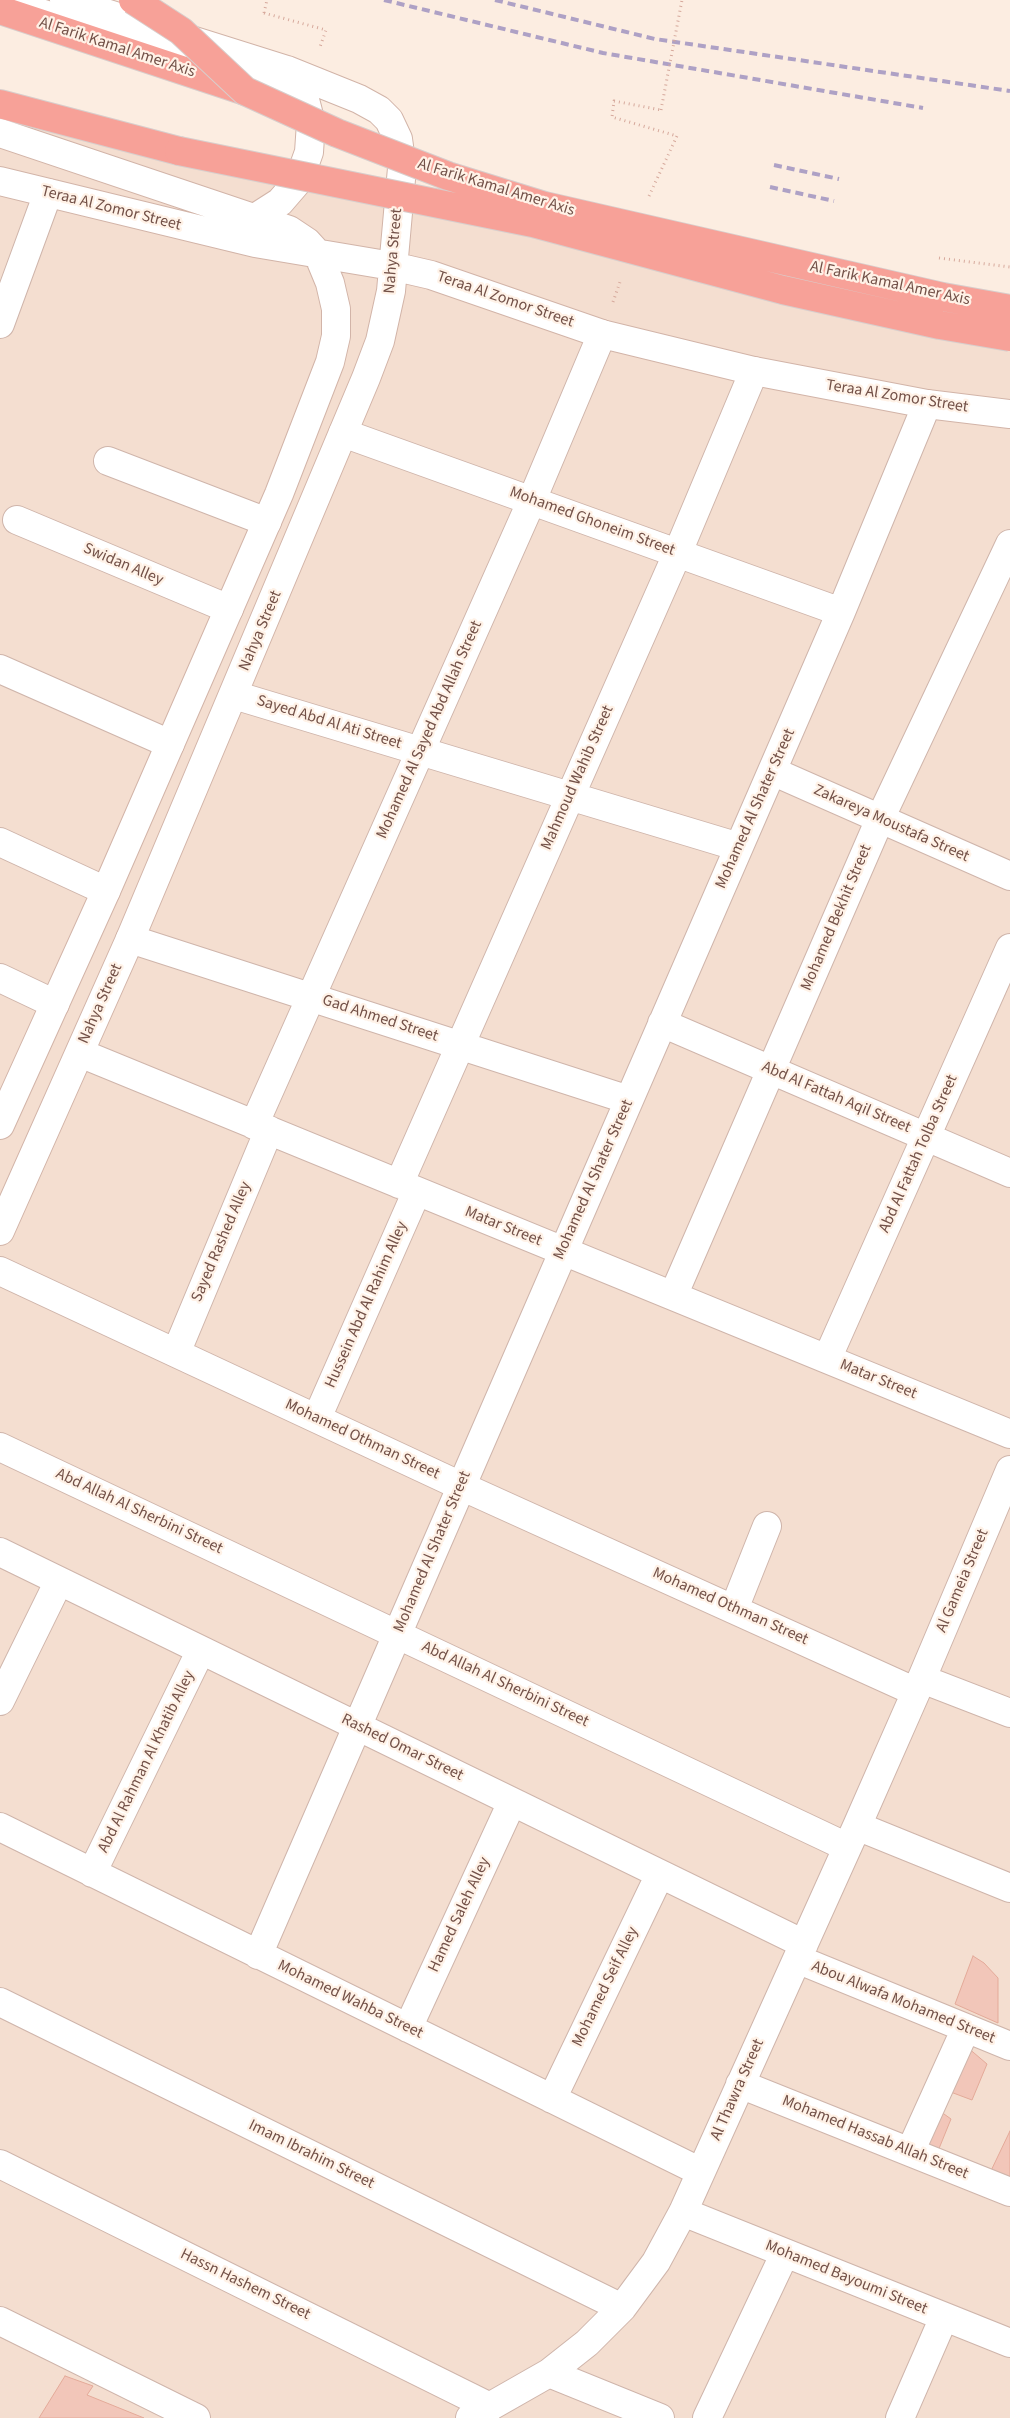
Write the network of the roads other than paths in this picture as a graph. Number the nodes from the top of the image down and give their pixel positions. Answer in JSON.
{"nodes":[{"id":1,"x":12,"y":0,"type":"edge"},
{"id":2,"x":64,"y":0,"type":"edge"},
{"id":3,"x":133,"y":0,"type":"edge"},
{"id":4,"x":0,"y":10,"type":"edge"},
{"id":5,"x":293,"y":80,"type":"junction"},
{"id":6,"x":245,"y":90,"type":"junction"},
{"id":7,"x":0,"y":104,"type":"edge"},
{"id":8,"x":0,"y":133,"type":"edge"},
{"id":9,"x":0,"y":181,"type":"edge"},
{"id":10,"x":48,"y":193,"type":"junction"},
{"id":11,"x":256,"y":218,"type":"junction"},
{"id":12,"x":318,"y":254,"type":"junction"},
{"id":13,"x":392,"y":278,"type":"junction"},
{"id":14,"x":330,"y":283,"type":"junction"},
{"id":15,"x":1010,"y":310,"type":"edge"},
{"id":16,"x":1,"y":320,"type":"edge"},
{"id":17,"x":602,"y":334,"type":"junction"},
{"id":18,"x":1010,"y":338,"type":"edge"},
{"id":19,"x":754,"y":371,"type":"junction"},
{"id":20,"x":927,"y":404,"type":"junction"},
{"id":21,"x":1010,"y":414,"type":"edge"},
{"id":22,"x":343,"y":433,"type":"junction"},
{"id":23,"x":108,"y":461,"type":"dead end"},
{"id":24,"x":532,"y":500,"type":"junction"},
{"id":25,"x":18,"y":520,"type":"dead end"},
{"id":26,"x":267,"y":522,"type":"junction"},
{"id":27,"x":1010,"y":544,"type":"edge"},
{"id":28,"x":678,"y":552,"type":"junction"},
{"id":29,"x":229,"y":609,"type":"junction"},
{"id":30,"x":841,"y":612,"type":"junction"},
{"id":31,"x":0,"y":669,"type":"edge"},
{"id":32,"x":234,"y":695,"type":"junction"},
{"id":33,"x":170,"y":744,"type":"junction"},
{"id":34,"x":421,"y":751,"type":"junction"},
{"id":35,"x":772,"y":771,"type":"junction"},
{"id":36,"x":570,"y":796,"type":"junction"},
{"id":37,"x":880,"y":819,"type":"junction"},
{"id":38,"x":0,"y":842,"type":"edge"},
{"id":39,"x":739,"y":847,"type":"junction"},
{"id":40,"x":1010,"y":876,"type":"edge"},
{"id":41,"x":106,"y":891,"type":"junction"},
{"id":42,"x":130,"y":939,"type":"junction"},
{"id":43,"x":1010,"y":948,"type":"edge"},
{"id":44,"x":0,"y":978,"type":"edge"},
{"id":45,"x":312,"y":997,"type":"junction"},
{"id":46,"x":55,"y":1004,"type":"junction"},
{"id":47,"x":662,"y":1023,"type":"junction"},
{"id":48,"x":461,"y":1045,"type":"junction"},
{"id":49,"x":80,"y":1053,"type":"junction"},
{"id":50,"x":771,"y":1070,"type":"junction"},
{"id":51,"x":6,"y":1097,"type":"edge"},
{"id":52,"x":629,"y":1100,"type":"junction"},
{"id":53,"x":0,"y":1125,"type":"edge"},
{"id":54,"x":262,"y":1128,"type":"junction"},
{"id":55,"x":926,"y":1137,"type":"junction"},
{"id":56,"x":1010,"y":1173,"type":"edge"},
{"id":57,"x":408,"y":1188,"type":"junction"},
{"id":58,"x":0,"y":1231,"type":"edge"},
{"id":59,"x":563,"y":1251,"type":"junction"},
{"id":60,"x":0,"y":1271,"type":"edge"},
{"id":61,"x":673,"y":1296,"type":"junction"},
{"id":62,"x":176,"y":1353,"type":"junction"},
{"id":63,"x":827,"y":1359,"type":"junction"},
{"id":64,"x":317,"y":1418,"type":"junction"},
{"id":65,"x":1010,"y":1434,"type":"edge"},
{"id":66,"x":0,"y":1447,"type":"edge"},
{"id":67,"x":1008,"y":1481,"type":"edge"},
{"id":68,"x":461,"y":1486,"type":"junction"},
{"id":69,"x":768,"y":1526,"type":"dead end"},
{"id":70,"x":0,"y":1552,"type":"edge"},
{"id":71,"x":59,"y":1581,"type":"junction"},
{"id":72,"x":734,"y":1609,"type":"junction"},
{"id":73,"x":397,"y":1634,"type":"junction"},
{"id":74,"x":201,"y":1650,"type":"junction"},
{"id":75,"x":919,"y":1685,"type":"junction"},
{"id":76,"x":0,"y":1701,"type":"edge"},
{"id":77,"x":1010,"y":1713,"type":"edge"},
{"id":78,"x":357,"y":1726,"type":"junction"},
{"id":79,"x":512,"y":1802,"type":"junction"},
{"id":80,"x":0,"y":1827,"type":"edge"},
{"id":81,"x":852,"y":1837,"type":"junction"},
{"id":82,"x":92,"y":1873,"type":"junction"},
{"id":83,"x":660,"y":1874,"type":"junction"},
{"id":84,"x":1010,"y":1888,"type":"edge"},
{"id":85,"x":800,"y":1952,"type":"junction"},
{"id":86,"x":258,"y":1954,"type":"junction"},
{"id":87,"x":0,"y":2002,"type":"edge"},
{"id":88,"x":408,"y":2028,"type":"junction"},
{"id":89,"x":966,"y":2028,"type":"junction"},
{"id":90,"x":1010,"y":2046,"type":"edge"},
{"id":91,"x":740,"y":2084,"type":"junction"},
{"id":92,"x":552,"y":2099,"type":"junction"},
{"id":93,"x":910,"y":2152,"type":"junction"},
{"id":94,"x":0,"y":2164,"type":"edge"},
{"id":95,"x":701,"y":2172,"type":"junction"},
{"id":96,"x":1010,"y":2192,"type":"edge"},
{"id":97,"x":683,"y":2212,"type":"junction"},
{"id":98,"x":785,"y":2253,"type":"junction"},
{"id":99,"x":622,"y":2308,"type":"junction"},
{"id":100,"x":944,"y":2317,"type":"junction"},
{"id":101,"x":0,"y":2321,"type":"edge"},
{"id":102,"x":1010,"y":2343,"type":"edge"},
{"id":103,"x":549,"y":2373,"type":"junction"},
{"id":104,"x":480,"y":2413,"type":"edge"},
{"id":105,"x":196,"y":2418,"type":"edge"},
{"id":106,"x":660,"y":2418,"type":"edge"},
{"id":107,"x":707,"y":2418,"type":"edge"},
{"id":108,"x":900,"y":2418,"type":"edge"}],
"edges":[{"from":1,"to":5,"type":"lane"},
{"from":2,"to":5,"type":"street","name":"Nahya Street","bridge":true},
{"from":3,"to":6,"type":"highway","bridge":true},
{"from":4,"to":6,"type":"highway","name":"Al Farik Kamal Amer Axis"},
{"from":5,"to":11,"type":"street"},
{"from":5,"to":13,"type":"street","name":"Nahya Street"},
{"from":6,"to":15,"type":"highway","name":"Al Farik Kamal Amer Axis","bridge":true},
{"from":7,"to":18,"type":"highway","name":"Al Farik Kamal Amer Axis","bridge":true},
{"from":8,"to":11,"type":"street"},
{"from":9,"to":10,"type":"street","name":"Teraa Al Zomor Street"},
{"from":10,"to":12,"type":"street","name":"Teraa Al Zomor Street"},
{"from":10,"to":16,"type":"street"},
{"from":11,"to":12,"type":"street"},
{"from":12,"to":13,"type":"street","name":"Teraa Al Zomor Street"},
{"from":12,"to":14,"type":"street"},
{"from":13,"to":14,"type":"street"},
{"from":13,"to":17,"type":"street","name":"Teraa Al Zomor Street"},
{"from":13,"to":22,"type":"street","name":"Nahya Street"},
{"from":14,"to":26,"type":"street"},
{"from":17,"to":19,"type":"street","name":"Teraa Al Zomor Street"},
{"from":17,"to":24,"type":"street","name":"Mohamed Al Sayed Abd Allah Street"},
{"from":19,"to":20,"type":"street","name":"Teraa Al Zomor Street"},
{"from":19,"to":28,"type":"street","name":"Mahmoud Wahib Street"},
{"from":20,"to":21,"type":"street","name":"Teraa Al Zomor Street"},
{"from":20,"to":30,"type":"street","name":"Mohamed Al Shater Street"},
{"from":22,"to":24,"type":"street","name":"Mohamed Ghoneim Street"},
{"from":22,"to":32,"type":"street","name":"Nahya Street"},
{"from":23,"to":26,"type":"street"},
{"from":24,"to":28,"type":"street","name":"Mohamed Ghoneim Street"},
{"from":24,"to":34,"type":"street","name":"Mohamed Al Sayed Abd Allah Street"},
{"from":25,"to":29,"type":"street","name":"Swidan Alley"},
{"from":26,"to":29,"type":"street"},
{"from":27,"to":37,"type":"street","name":"Mohamed Bekhit Street"},
{"from":28,"to":30,"type":"street","name":"Mohamed Ghoneim Street"},
{"from":28,"to":36,"type":"street","name":"Mahmoud Wahib Street"},
{"from":29,"to":33,"type":"street"},
{"from":30,"to":35,"type":"street","name":"Mohamed Al Shater Street"},
{"from":31,"to":33,"type":"street"},
{"from":32,"to":34,"type":"street","name":"Sayed Abd Al Ati Street"},
{"from":32,"to":42,"type":"street","name":"Nahya Street"},
{"from":33,"to":41,"type":"street"},
{"from":34,"to":36,"type":"street","name":"Sayed Abd Al Ati Street"},
{"from":34,"to":45,"type":"street","name":"Mohamed Al Sayed Abd Allah Street"},
{"from":35,"to":37,"type":"street","name":"Zakareya Moustafa Street"},
{"from":35,"to":39,"type":"street","name":"Mohamed Al Shater Street"},
{"from":36,"to":39,"type":"street","name":"Sayed Abd Al Ati Street"},
{"from":36,"to":48,"type":"street","name":"Mahmoud Wahib Street"},
{"from":37,"to":40,"type":"street","name":"Zakareya Moustafa Street"},
{"from":37,"to":50,"type":"street","name":"Mohamed Bekhit Street"},
{"from":38,"to":41,"type":"street"},
{"from":39,"to":47,"type":"street","name":"Mohamed Al Shater Street"},
{"from":41,"to":46,"type":"street"},
{"from":42,"to":45,"type":"street","name":"Gad Ahmed Street"},
{"from":42,"to":49,"type":"street","name":"Nahya Street"},
{"from":43,"to":55,"type":"street","name":"Abd Al Fattah Tolba Street"},
{"from":44,"to":46,"type":"street"},
{"from":45,"to":48,"type":"street","name":"Gad Ahmed Street"},
{"from":45,"to":54,"type":"street","name":"Mohamed Al Sayed Abd Allah Street"},
{"from":46,"to":51,"type":"street"},
{"from":47,"to":50,"type":"street","name":"Abd Al Fattah Aqil Street"},
{"from":47,"to":52,"type":"street","name":"Mohamed Al Shater Street"},
{"from":48,"to":52,"type":"street","name":"Gad Ahmed Street"},
{"from":48,"to":57,"type":"street","name":"Mahmoud Wahib Street"},
{"from":49,"to":54,"type":"street","name":"Matar Street"},
{"from":49,"to":58,"type":"street","name":"Nahya Street"},
{"from":50,"to":55,"type":"street","name":"Abd Al Fattah Aqil Street"},
{"from":50,"to":61,"type":"street","name":"Mohamed Bekhit Street"},
{"from":51,"to":53,"type":"street"},
{"from":52,"to":59,"type":"street","name":"Mohamed Al Shater Street"},
{"from":54,"to":57,"type":"street","name":"Matar Street"},
{"from":54,"to":62,"type":"street","name":"Sayed Rashed Alley"},
{"from":55,"to":56,"type":"street","name":"Abd Al Fattah Aqil Street"},
{"from":55,"to":63,"type":"street","name":"Abd Al Fattah Tolba Street"},
{"from":57,"to":59,"type":"street","name":"Matar Street"},
{"from":57,"to":64,"type":"street","name":"Hussein Abd Al Rahim Alley"},
{"from":59,"to":61,"type":"street","name":"Matar Street"},
{"from":59,"to":68,"type":"street","name":"Mohamed Al Shater Street"},
{"from":60,"to":62,"type":"street","name":"Mohamed Othman Street"},
{"from":61,"to":63,"type":"street","name":"Matar Street"},
{"from":62,"to":64,"type":"street","name":"Mohamed Othman Street"},
{"from":63,"to":65,"type":"street","name":"Matar Street"},
{"from":64,"to":68,"type":"street","name":"Mohamed Othman Street"},
{"from":66,"to":73,"type":"street","name":"Abd Allah Al Sherbini Street"},
{"from":67,"to":75,"type":"street","name":"Al Gameia Street"},
{"from":68,"to":72,"type":"street","name":"Mohamed Othman Street"},
{"from":68,"to":73,"type":"street","name":"Mohamed Al Shater Street"},
{"from":69,"to":72,"type":"street"},
{"from":70,"to":71,"type":"street","name":"Rashed Omar Street"},
{"from":71,"to":74,"type":"street","name":"Rashed Omar Street"},
{"from":71,"to":76,"type":"street"},
{"from":72,"to":75,"type":"street","name":"Mohamed Othman Street"},
{"from":73,"to":78,"type":"street","name":"Mohamed Al Shater Street"},
{"from":73,"to":81,"type":"street","name":"Abd Allah Al Sherbini Street"},
{"from":74,"to":78,"type":"street","name":"Rashed Omar Street"},
{"from":74,"to":82,"type":"street","name":"Abd Al Rahman Al Khatib Alley"},
{"from":75,"to":77,"type":"street","name":"Mohamed Othman Street"},
{"from":75,"to":81,"type":"street","name":"Al Thawra Street"},
{"from":78,"to":79,"type":"street","name":"Rashed Omar Street"},
{"from":78,"to":86,"type":"street","name":"Mohamed Al Shater Street"},
{"from":79,"to":83,"type":"street","name":"Rashed Omar Street"},
{"from":79,"to":88,"type":"street","name":"Hamed Saleh Alley"},
{"from":80,"to":82,"type":"street","name":"Mohamed Wahba Street"},
{"from":81,"to":84,"type":"street","name":"Abd Allah Al Sherbini Street"},
{"from":81,"to":85,"type":"street","name":"Al Thawra Street"},
{"from":82,"to":86,"type":"street","name":"Mohamed Wahba Street"},
{"from":83,"to":85,"type":"street","name":"Rashed Omar Street"},
{"from":83,"to":92,"type":"street","name":"Mohamed Seif Alley"},
{"from":85,"to":89,"type":"street","name":"Abou Alwafa Mohamed Street"},
{"from":85,"to":91,"type":"street","name":"Al Thawra Street"},
{"from":86,"to":88,"type":"street","name":"Mohamed Wahba Street"},
{"from":87,"to":99,"type":"street","name":"Imam Ibrahim Street"},
{"from":88,"to":92,"type":"street","name":"Mohamed Wahba Street"},
{"from":89,"to":90,"type":"street","name":"Abou Alwafa Mohamed Street"},
{"from":89,"to":93,"type":"street"},
{"from":91,"to":93,"type":"street","name":"Mohamed Hassab Allah Street"},
{"from":91,"to":95,"type":"street","name":"Al Thawra Street"},
{"from":92,"to":95,"type":"street","name":"Mohamed Wahba Street"},
{"from":93,"to":96,"type":"street","name":"Mohamed Hassab Allah Street"},
{"from":94,"to":104,"type":"street","name":"Hassn Hashem Street"},
{"from":95,"to":97,"type":"street","name":"Al Thawra Street"},
{"from":97,"to":98,"type":"street","name":"Mohamed Bayoumi Street"},
{"from":97,"to":99,"type":"street","name":"Al Thawra Street"},
{"from":98,"to":100,"type":"street","name":"Mohamed Bayoumi Street"},
{"from":98,"to":107,"type":"street"},
{"from":99,"to":103,"type":"street","name":"Al Thawra Street"},
{"from":100,"to":102,"type":"street","name":"Mohamed Bayoumi Street"},
{"from":100,"to":108,"type":"street"},
{"from":101,"to":105,"type":"street"},
{"from":103,"to":104,"type":"street","name":"Al Thawra Street"},
{"from":103,"to":106,"type":"street"}]}
